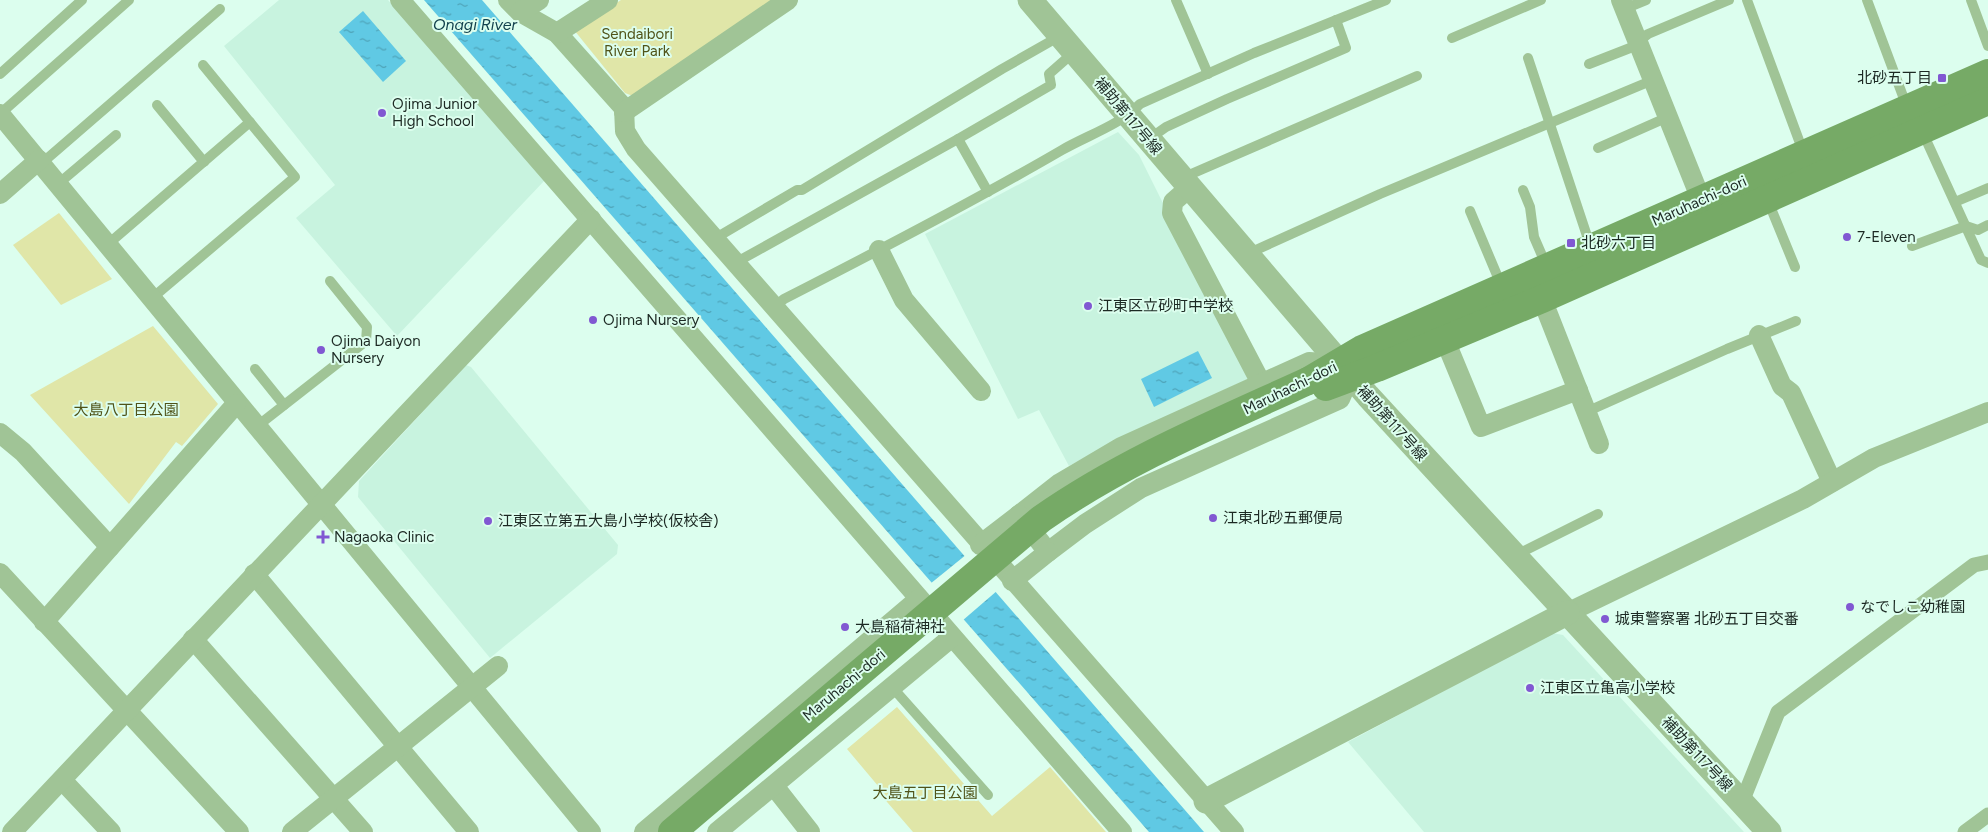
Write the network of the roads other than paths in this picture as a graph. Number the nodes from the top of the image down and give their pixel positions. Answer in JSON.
{"nodes":[{"id":1,"x":82,"y":0,"type":"edge"},
{"id":2,"x":129,"y":0,"type":"edge"},
{"id":3,"x":400,"y":0,"type":"edge"},
{"id":4,"x":539,"y":0,"type":"edge"},
{"id":5,"x":608,"y":0,"type":"edge"},
{"id":6,"x":788,"y":0,"type":"edge"},
{"id":7,"x":1030,"y":0,"type":"edge"},
{"id":8,"x":1176,"y":0,"type":"edge"},
{"id":9,"x":1386,"y":0,"type":"edge"},
{"id":10,"x":1542,"y":0,"type":"edge"},
{"id":11,"x":1646,"y":0,"type":"edge"},
{"id":12,"x":1729,"y":0,"type":"edge"},
{"id":13,"x":1747,"y":0,"type":"edge"},
{"id":14,"x":1867,"y":0,"type":"edge"},
{"id":15,"x":1971,"y":0,"type":"edge"},
{"id":16,"x":1362,"y":5,"type":"edge"},
{"id":17,"x":1623,"y":5,"type":"edge"},
{"id":18,"x":514,"y":6,"type":"edge"},
{"id":19,"x":220,"y":9,"type":"dead end"},
{"id":20,"x":1336,"y":20,"type":"junction"},
{"id":21,"x":557,"y":33,"type":"junction"},
{"id":22,"x":1452,"y":38,"type":"dead end"},
{"id":23,"x":1637,"y":42,"type":"junction"},
{"id":24,"x":1067,"y":44,"type":"junction"},
{"id":25,"x":1988,"y":46,"type":"edge"},
{"id":26,"x":1528,"y":58,"type":"dead end"},
{"id":27,"x":203,"y":64,"type":"dead end"},
{"id":28,"x":1589,"y":64,"type":"dead end"},
{"id":29,"x":1988,"y":73,"type":"edge"},
{"id":30,"x":0,"y":74,"type":"edge"},
{"id":31,"x":1208,"y":74,"type":"junction"},
{"id":32,"x":1417,"y":76,"type":"dead end"},
{"id":33,"x":1653,"y":80,"type":"junction"},
{"id":34,"x":1988,"y":101,"type":"edge"},
{"id":35,"x":157,"y":105,"type":"dead end"},
{"id":36,"x":624,"y":112,"type":"junction"},
{"id":37,"x":0,"y":114,"type":"edge"},
{"id":38,"x":1128,"y":116,"type":"junction"},
{"id":39,"x":1668,"y":117,"type":"junction"},
{"id":40,"x":1915,"y":119,"type":"junction"},
{"id":41,"x":250,"y":122,"type":"junction"},
{"id":42,"x":1550,"y":124,"type":"junction"},
{"id":43,"x":116,"y":135,"type":"dead end"},
{"id":44,"x":958,"y":139,"type":"junction"},
{"id":45,"x":1148,"y":140,"type":"junction"},
{"id":46,"x":1598,"y":148,"type":"dead end"},
{"id":47,"x":1804,"y":154,"type":"junction"},
{"id":48,"x":40,"y":162,"type":"junction"},
{"id":49,"x":204,"y":162,"type":"junction"},
{"id":50,"x":1185,"y":183,"type":"junction"},
{"id":51,"x":58,"y":184,"type":"junction"},
{"id":52,"x":1988,"y":188,"type":"edge"},
{"id":53,"x":1523,"y":190,"type":"dead end"},
{"id":54,"x":988,"y":192,"type":"junction"},
{"id":55,"x":0,"y":194,"type":"edge"},
{"id":56,"x":1767,"y":199,"type":"junction"},
{"id":57,"x":1955,"y":202,"type":"junction"},
{"id":58,"x":1470,"y":211,"type":"dead end"},
{"id":59,"x":1706,"y":212,"type":"junction"},
{"id":60,"x":591,"y":219,"type":"junction"},
{"id":61,"x":1966,"y":226,"type":"junction"},
{"id":62,"x":1988,"y":226,"type":"edge"},
{"id":63,"x":714,"y":238,"type":"junction"},
{"id":64,"x":107,"y":245,"type":"junction"},
{"id":65,"x":1912,"y":246,"type":"dead end"},
{"id":66,"x":1591,"y":249,"type":"junction"},
{"id":67,"x":879,"y":250,"type":"junction"},
{"id":68,"x":1246,"y":255,"type":"junction"},
{"id":69,"x":735,"y":263,"type":"junction"},
{"id":70,"x":1988,"y":263,"type":"edge"},
{"id":71,"x":1795,"y":267,"type":"dead end"},
{"id":72,"x":1547,"y":268,"type":"junction"},
{"id":73,"x":330,"y":281,"type":"dead end"},
{"id":74,"x":1502,"y":288,"type":"junction"},
{"id":75,"x":151,"y":299,"type":"junction"},
{"id":76,"x":1542,"y":299,"type":"junction"},
{"id":77,"x":774,"y":307,"type":"junction"},
{"id":78,"x":1796,"y":321,"type":"dead end"},
{"id":79,"x":1759,"y":336,"type":"junction"},
{"id":80,"x":1445,"y":340,"type":"junction"},
{"id":81,"x":255,"y":369,"type":"dead end"},
{"id":82,"x":1345,"y":370,"type":"junction"},
{"id":83,"x":1261,"y":383,"type":"junction"},
{"id":84,"x":1310,"y":387,"type":"junction"},
{"id":85,"x":1578,"y":390,"type":"junction"},
{"id":86,"x":981,"y":391,"type":"dead end"},
{"id":87,"x":236,"y":404,"type":"junction"},
{"id":88,"x":284,"y":405,"type":"junction"},
{"id":89,"x":1586,"y":412,"type":"junction"},
{"id":90,"x":1988,"y":412,"type":"edge"},
{"id":91,"x":256,"y":427,"type":"junction"},
{"id":92,"x":0,"y":433,"type":"edge"},
{"id":93,"x":1599,"y":444,"type":"dead end"},
{"id":94,"x":1832,"y":482,"type":"junction"},
{"id":95,"x":320,"y":504,"type":"junction"},
{"id":96,"x":1598,"y":514,"type":"dead end"},
{"id":97,"x":1019,"y":515,"type":"junction"},
{"id":98,"x":980,"y":545,"type":"junction"},
{"id":99,"x":110,"y":547,"type":"junction"},
{"id":100,"x":1048,"y":552,"type":"junction"},
{"id":101,"x":1514,"y":556,"type":"junction"},
{"id":102,"x":1988,"y":562,"type":"edge"},
{"id":103,"x":0,"y":573,"type":"edge"},
{"id":104,"x":254,"y":574,"type":"junction"},
{"id":105,"x":1012,"y":581,"type":"junction"},
{"id":106,"x":919,"y":599,"type":"junction"},
{"id":107,"x":1567,"y":613,"type":"junction"},
{"id":108,"x":44,"y":622,"type":"junction"},
{"id":109,"x":952,"y":637,"type":"junction"},
{"id":110,"x":193,"y":639,"type":"junction"},
{"id":111,"x":498,"y":666,"type":"dead end"},
{"id":112,"x":892,"y":687,"type":"junction"},
{"id":113,"x":471,"y":688,"type":"junction"},
{"id":114,"x":125,"y":710,"type":"junction"},
{"id":115,"x":397,"y":746,"type":"junction"},
{"id":116,"x":62,"y":780,"type":"junction"},
{"id":117,"x":774,"y":786,"type":"junction"},
{"id":118,"x":988,"y":795,"type":"dead end"},
{"id":119,"x":333,"y":799,"type":"junction"},
{"id":120,"x":1206,"y":801,"type":"junction"},
{"id":121,"x":1742,"y":802,"type":"junction"},
{"id":122,"x":1988,"y":815,"type":"edge"},
{"id":123,"x":12,"y":832,"type":"edge"},
{"id":124,"x":112,"y":832,"type":"edge"},
{"id":125,"x":239,"y":832,"type":"edge"},
{"id":126,"x":292,"y":832,"type":"edge"},
{"id":127,"x":363,"y":832,"type":"edge"},
{"id":128,"x":469,"y":832,"type":"edge"},
{"id":129,"x":591,"y":832,"type":"edge"},
{"id":130,"x":644,"y":832,"type":"edge"},
{"id":131,"x":672,"y":832,"type":"edge"},
{"id":132,"x":686,"y":832,"type":"edge"},
{"id":133,"x":718,"y":832,"type":"edge"},
{"id":134,"x":810,"y":832,"type":"edge"},
{"id":135,"x":1122,"y":832,"type":"edge"},
{"id":136,"x":1234,"y":832,"type":"edge"},
{"id":137,"x":1769,"y":832,"type":"edge"},
{"id":138,"x":1965,"y":832,"type":"edge"}],
"edges":[{"from":1,"to":30,"type":"lane"},
{"from":2,"to":37,"type":"lane"},
{"from":3,"to":60,"type":"street"},
{"from":4,"to":18,"type":"street"},
{"from":5,"to":21,"type":"street"},
{"from":6,"to":36,"type":"street"},
{"from":7,"to":24,"type":"street","name":"補助第117号線"},
{"from":8,"to":31,"type":"lane"},
{"from":9,"to":16,"type":"lane"},
{"from":10,"to":22,"type":"lane"},
{"from":11,"to":17,"type":"lane"},
{"from":12,"to":23,"type":"lane"},
{"from":13,"to":47,"type":"lane"},
{"from":14,"to":40,"type":"lane"},
{"from":15,"to":25,"type":"lane"},
{"from":16,"to":20,"type":"lane"},
{"from":17,"to":23,"type":"street"},
{"from":18,"to":21,"type":"street"},
{"from":19,"to":48,"type":"lane"},
{"from":20,"to":31,"type":"lane"},
{"from":20,"to":45,"type":"lane"},
{"from":21,"to":36,"type":"street"},
{"from":23,"to":28,"type":"lane"},
{"from":23,"to":33,"type":"street"},
{"from":24,"to":38,"type":"street","name":"補助第117号線"},
{"from":24,"to":44,"type":"lane"},
{"from":24,"to":63,"type":"lane"},
{"from":26,"to":42,"type":"lane"},
{"from":27,"to":41,"type":"lane"},
{"from":29,"to":40,"type":"main road","name":"Maruhachi-dori"},
{"from":31,"to":38,"type":"lane"},
{"from":32,"to":50,"type":"lane"},
{"from":33,"to":39,"type":"street"},
{"from":33,"to":42,"type":"lane"},
{"from":34,"to":40,"type":"main road","name":"Maruhachi-dori"},
{"from":35,"to":49,"type":"lane"},
{"from":36,"to":63,"type":"street"},
{"from":37,"to":48,"type":"street"},
{"from":38,"to":45,"type":"street","name":"補助第117号線"},
{"from":38,"to":54,"type":"lane"},
{"from":39,"to":46,"type":"lane"},
{"from":39,"to":59,"type":"street"},
{"from":40,"to":47,"type":"main road","name":"Maruhachi-dori"},
{"from":40,"to":56,"type":"main road","name":"Maruhachi-dori"},
{"from":40,"to":57,"type":"lane"},
{"from":41,"to":49,"type":"lane"},
{"from":41,"to":75,"type":"lane"},
{"from":42,"to":66,"type":"lane"},
{"from":42,"to":68,"type":"lane"},
{"from":43,"to":51,"type":"lane"},
{"from":44,"to":54,"type":"lane"},
{"from":44,"to":69,"type":"lane"},
{"from":45,"to":50,"type":"street","name":"補助第117号線"},
{"from":47,"to":59,"type":"main road","name":"Maruhachi-dori"},
{"from":48,"to":51,"type":"street"},
{"from":48,"to":55,"type":"street"},
{"from":49,"to":64,"type":"lane"},
{"from":50,"to":68,"type":"street","name":"補助第117号線"},
{"from":50,"to":83,"type":"street"},
{"from":51,"to":64,"type":"street"},
{"from":52,"to":57,"type":"lane"},
{"from":53,"to":72,"type":"lane"},
{"from":54,"to":67,"type":"lane"},
{"from":56,"to":59,"type":"main road","name":"Maruhachi-dori"},
{"from":56,"to":71,"type":"lane"},
{"from":57,"to":61,"type":"lane"},
{"from":58,"to":74,"type":"lane"},
{"from":59,"to":66,"type":"main road","name":"Maruhachi-dori"},
{"from":59,"to":76,"type":"main road","name":"Maruhachi-dori"},
{"from":60,"to":95,"type":"street"},
{"from":60,"to":106,"type":"street"},
{"from":61,"to":62,"type":"lane"},
{"from":61,"to":65,"type":"lane"},
{"from":61,"to":70,"type":"lane"},
{"from":63,"to":69,"type":"street"},
{"from":64,"to":75,"type":"street"},
{"from":66,"to":72,"type":"main road","name":"Maruhachi-dori"},
{"from":67,"to":77,"type":"lane"},
{"from":67,"to":86,"type":"street"},
{"from":68,"to":82,"type":"street","name":"補助第117号線"},
{"from":69,"to":77,"type":"street"},
{"from":72,"to":74,"type":"main road","name":"Maruhachi-dori"},
{"from":73,"to":88,"type":"lane"},
{"from":74,"to":82,"type":"main road","name":"Maruhachi-dori"},
{"from":75,"to":87,"type":"street"},
{"from":76,"to":80,"type":"main road","name":"Maruhachi-dori"},
{"from":76,"to":85,"type":"street"},
{"from":77,"to":98,"type":"street"},
{"from":78,"to":79,"type":"lane"},
{"from":79,"to":89,"type":"lane"},
{"from":79,"to":94,"type":"street"},
{"from":80,"to":82,"type":"main road","name":"Maruhachi-dori"},
{"from":80,"to":85,"type":"street"},
{"from":81,"to":88,"type":"lane"},
{"from":82,"to":83,"type":"street"},
{"from":82,"to":84,"type":"main road","name":"Maruhachi-dori"},
{"from":82,"to":100,"type":"street"},
{"from":82,"to":101,"type":"street","name":"補助第117号線"},
{"from":83,"to":97,"type":"street"},
{"from":84,"to":131,"type":"main road","name":"Maruhachi-dori","bridge":true},
{"from":84,"to":132,"type":"main road","name":"Maruhachi-dori"},
{"from":85,"to":89,"type":"street"},
{"from":87,"to":91,"type":"street"},
{"from":87,"to":99,"type":"street"},
{"from":88,"to":91,"type":"lane"},
{"from":89,"to":93,"type":"street"},
{"from":90,"to":94,"type":"street"},
{"from":91,"to":95,"type":"street"},
{"from":92,"to":99,"type":"street"},
{"from":94,"to":107,"type":"street"},
{"from":95,"to":104,"type":"street"},
{"from":95,"to":113,"type":"street"},
{"from":96,"to":101,"type":"lane"},
{"from":97,"to":98,"type":"street"},
{"from":97,"to":100,"type":"street"},
{"from":98,"to":105,"type":"street"},
{"from":99,"to":108,"type":"street"},
{"from":100,"to":105,"type":"street"},
{"from":101,"to":107,"type":"street","name":"補助第117号線"},
{"from":102,"to":121,"type":"street"},
{"from":103,"to":108,"type":"street"},
{"from":104,"to":110,"type":"street"},
{"from":104,"to":115,"type":"street"},
{"from":105,"to":120,"type":"street"},
{"from":106,"to":109,"type":"street"},
{"from":106,"to":130,"type":"street"},
{"from":107,"to":120,"type":"street"},
{"from":107,"to":121,"type":"street","name":"補助第117号線"},
{"from":108,"to":114,"type":"street"},
{"from":109,"to":112,"type":"street"},
{"from":109,"to":135,"type":"street"},
{"from":110,"to":114,"type":"street"},
{"from":110,"to":119,"type":"street"},
{"from":111,"to":113,"type":"street"},
{"from":112,"to":117,"type":"street"},
{"from":112,"to":118,"type":"lane"},
{"from":113,"to":115,"type":"street"},
{"from":113,"to":129,"type":"street"},
{"from":114,"to":116,"type":"street"},
{"from":114,"to":125,"type":"street"},
{"from":115,"to":119,"type":"street"},
{"from":115,"to":128,"type":"street"},
{"from":116,"to":123,"type":"street"},
{"from":116,"to":124,"type":"street"},
{"from":117,"to":133,"type":"street"},
{"from":117,"to":134,"type":"street"},
{"from":119,"to":126,"type":"street"},
{"from":119,"to":127,"type":"street"},
{"from":120,"to":136,"type":"street"},
{"from":121,"to":137,"type":"street","name":"補助第117号線"},
{"from":122,"to":138,"type":"street"}]}
